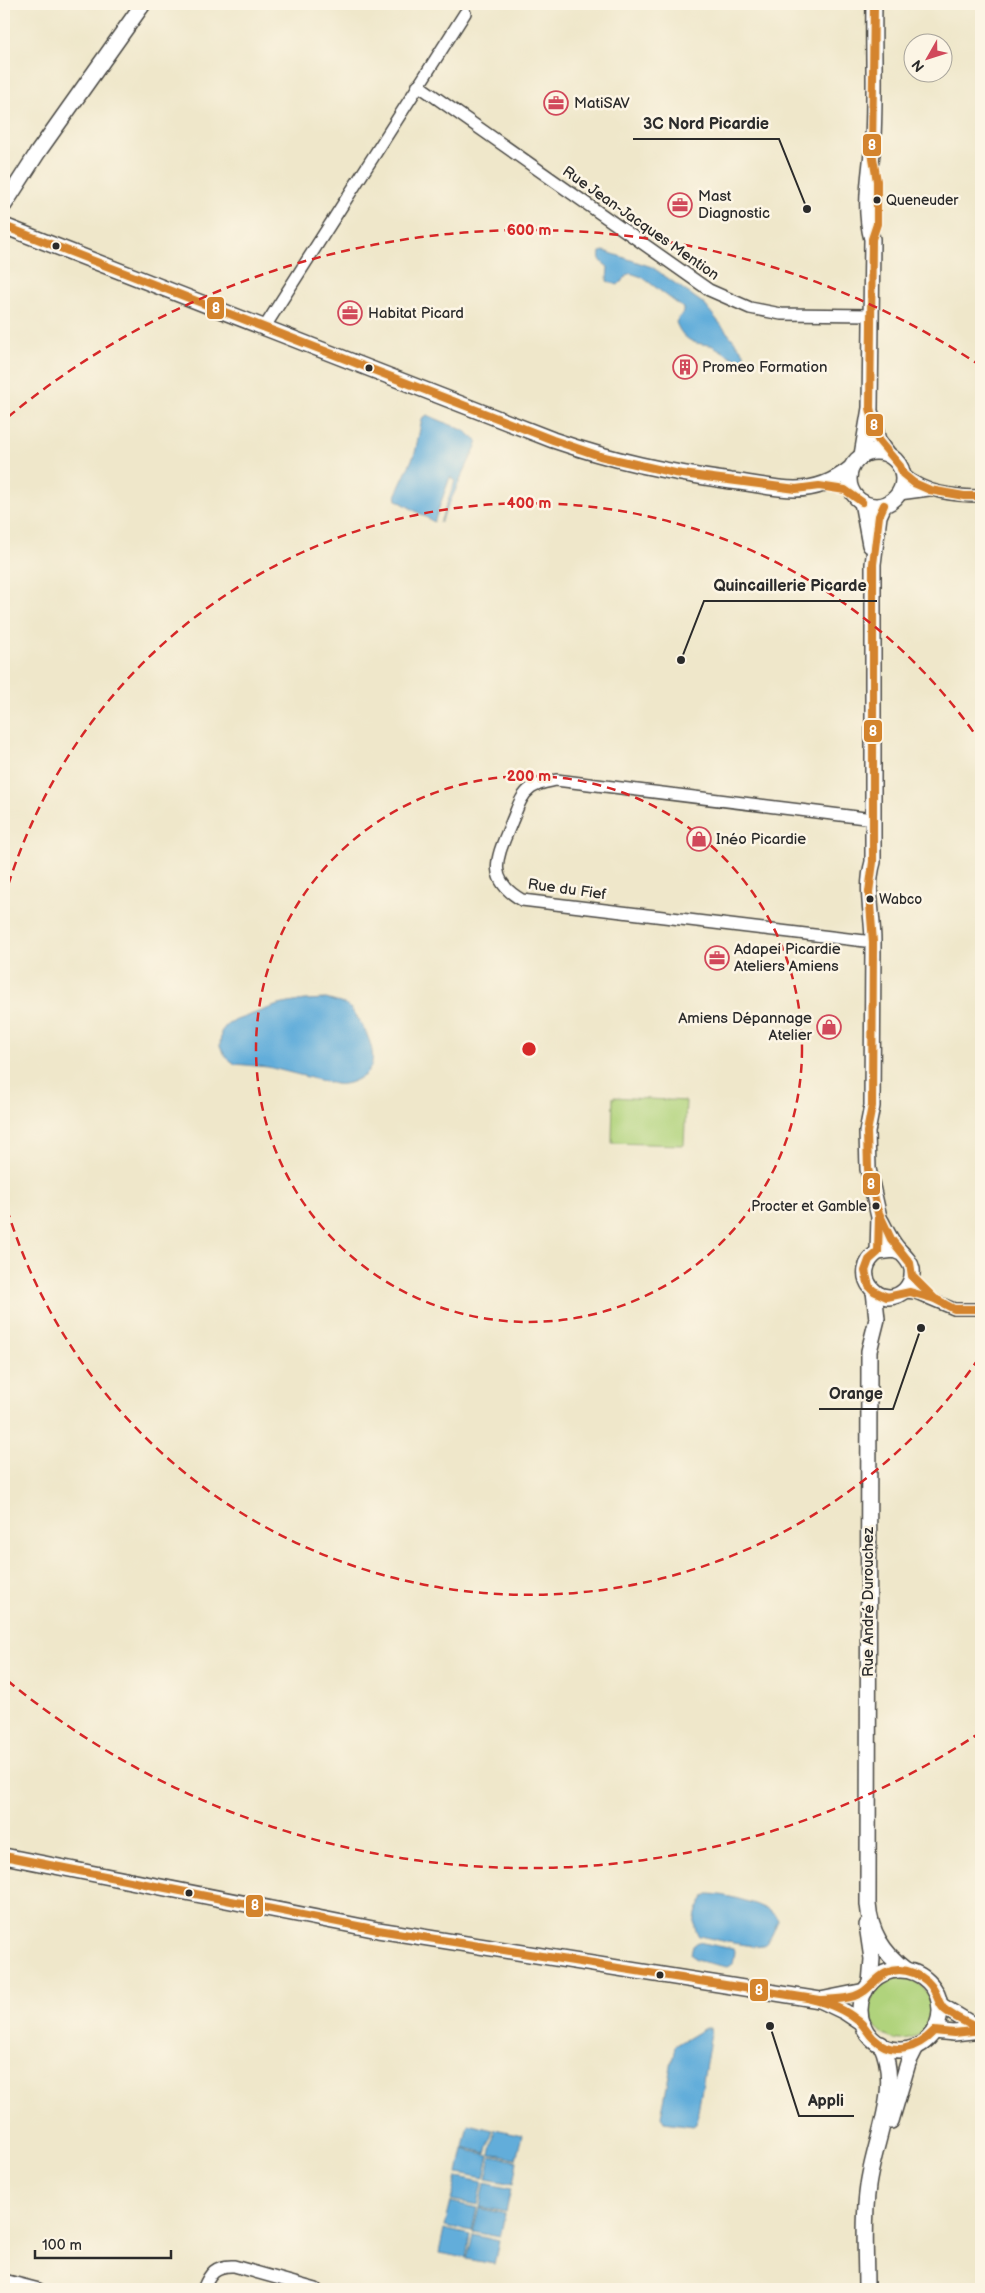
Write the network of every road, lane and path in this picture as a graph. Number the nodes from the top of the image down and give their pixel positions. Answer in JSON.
{"nodes":[{"id":1,"x":143,"y":4,"type":"edge"},
{"id":2,"x":874,"y":4,"type":"edge"},
{"id":3,"x":465,"y":13,"type":"dead end"},
{"id":4,"x":418,"y":85,"type":"junction"},
{"id":5,"x":4,"y":205,"type":"edge"},
{"id":6,"x":4,"y":226,"type":"edge"},
{"id":7,"x":871,"y":315,"type":"junction"},
{"id":8,"x":264,"y":328,"type":"junction"},
{"id":9,"x":870,"y":408,"type":"junction"},
{"id":10,"x":888,"y":454,"type":"junction"},
{"id":11,"x":862,"y":455,"type":"junction"},
{"id":12,"x":851,"y":468,"type":"junction"},
{"id":13,"x":903,"y":474,"type":"junction"},
{"id":14,"x":819,"y":486,"type":"junction"},
{"id":15,"x":930,"y":490,"type":"junction"},
{"id":16,"x":899,"y":494,"type":"junction"},
{"id":17,"x":981,"y":496,"type":"edge"},
{"id":18,"x":857,"y":498,"type":"junction"},
{"id":19,"x":884,"y":505,"type":"junction"},
{"id":20,"x":873,"y":564,"type":"junction"},
{"id":21,"x":873,"y":819,"type":"junction"},
{"id":22,"x":873,"y":942,"type":"junction"},
{"id":23,"x":879,"y":1217,"type":"junction"},
{"id":24,"x":878,"y":1252,"type":"junction"},
{"id":25,"x":901,"y":1253,"type":"junction"},
{"id":26,"x":912,"y":1276,"type":"junction"},
{"id":27,"x":874,"y":1291,"type":"junction"},
{"id":28,"x":898,"y":1294,"type":"junction"},
{"id":29,"x":935,"y":1299,"type":"junction"},
{"id":30,"x":981,"y":1309,"type":"edge"},
{"id":31,"x":876,"y":1320,"type":"junction"},
{"id":32,"x":4,"y":1856,"type":"edge"},
{"id":33,"x":869,"y":1914,"type":"junction"},
{"id":34,"x":906,"y":1970,"type":"junction"},
{"id":35,"x":868,"y":1987,"type":"junction"},
{"id":36,"x":820,"y":2000,"type":"junction"},
{"id":37,"x":940,"y":2005,"type":"junction"},
{"id":38,"x":863,"y":2024,"type":"junction"},
{"id":39,"x":934,"y":2031,"type":"junction"},
{"id":40,"x":881,"y":2044,"type":"junction"},
{"id":41,"x":916,"y":2047,"type":"junction"},
{"id":42,"x":880,"y":2142,"type":"junction"},
{"id":43,"x":4,"y":2280,"type":"edge"},
{"id":44,"x":39,"y":2289,"type":"edge"},
{"id":45,"x":203,"y":2289,"type":"edge"},
{"id":46,"x":316,"y":2289,"type":"edge"},
{"id":47,"x":866,"y":2289,"type":"edge"}],
"edges":[{"from":1,"to":5,"type":"main road"},
{"from":2,"to":7,"type":"main road"},
{"from":3,"to":4,"type":"street"},
{"from":4,"to":7,"type":"street","name":"Rue Jean-Jacques Mention"},
{"from":4,"to":8,"type":"street"},
{"from":6,"to":8,"type":"main road"},
{"from":7,"to":9,"type":"main road"},
{"from":8,"to":14,"type":"main road"},
{"from":9,"to":10,"type":"main road"},
{"from":9,"to":11,"type":"main road"},
{"from":10,"to":11,"type":"main road"},
{"from":10,"to":13,"type":"main road"},
{"from":11,"to":12,"type":"main road"},
{"from":12,"to":14,"type":"main road"},
{"from":12,"to":18,"type":"main road"},
{"from":13,"to":15,"type":"street"},
{"from":13,"to":16,"type":"main road"},
{"from":14,"to":18,"type":"main road"},
{"from":15,"to":16,"type":"street"},
{"from":15,"to":17,"type":"street"},
{"from":16,"to":19,"type":"main road"},
{"from":18,"to":19,"type":"main road"},
{"from":18,"to":20,"type":"main road"},
{"from":19,"to":20,"type":"main road"},
{"from":20,"to":21,"type":"main road"},
{"from":21,"to":22,"type":"main road"},
{"from":21,"to":22,"type":"street","name":"Rue du Fief"},
{"from":22,"to":23,"type":"main road"},
{"from":23,"to":24,"type":"main road"},
{"from":23,"to":25,"type":"main road"},
{"from":24,"to":25,"type":"main road"},
{"from":24,"to":27,"type":"main road"},
{"from":25,"to":26,"type":"main road"},
{"from":26,"to":28,"type":"main road"},
{"from":26,"to":29,"type":"street"},
{"from":27,"to":28,"type":"main road"},
{"from":27,"to":31,"type":"main road","name":"Rue André Durouchez"},
{"from":28,"to":29,"type":"street"},
{"from":28,"to":31,"type":"main road"},
{"from":29,"to":30,"type":"street"},
{"from":31,"to":33,"type":"main road","name":"Rue André Durouchez"},
{"from":32,"to":36,"type":"main road"},
{"from":33,"to":34,"type":"main road","name":"Rue André Durouchez"},
{"from":33,"to":35,"type":"main road","name":"Rue André Durouchez"},
{"from":34,"to":35,"type":"main road"},
{"from":34,"to":37,"type":"main road"},
{"from":35,"to":36,"type":"main road"},
{"from":35,"to":38,"type":"main road"},
{"from":36,"to":38,"type":"main road"},
{"from":37,"to":39,"type":"main road"},
{"from":37,"to":39,"type":"main road"},
{"from":38,"to":40,"type":"main road"},
{"from":39,"to":41,"type":"main road"},
{"from":40,"to":41,"type":"main road"},
{"from":40,"to":42,"type":"main road"},
{"from":41,"to":42,"type":"main road"},
{"from":42,"to":47,"type":"main road"},
{"from":43,"to":44,"type":"street"},
{"from":45,"to":46,"type":"street"}]}
